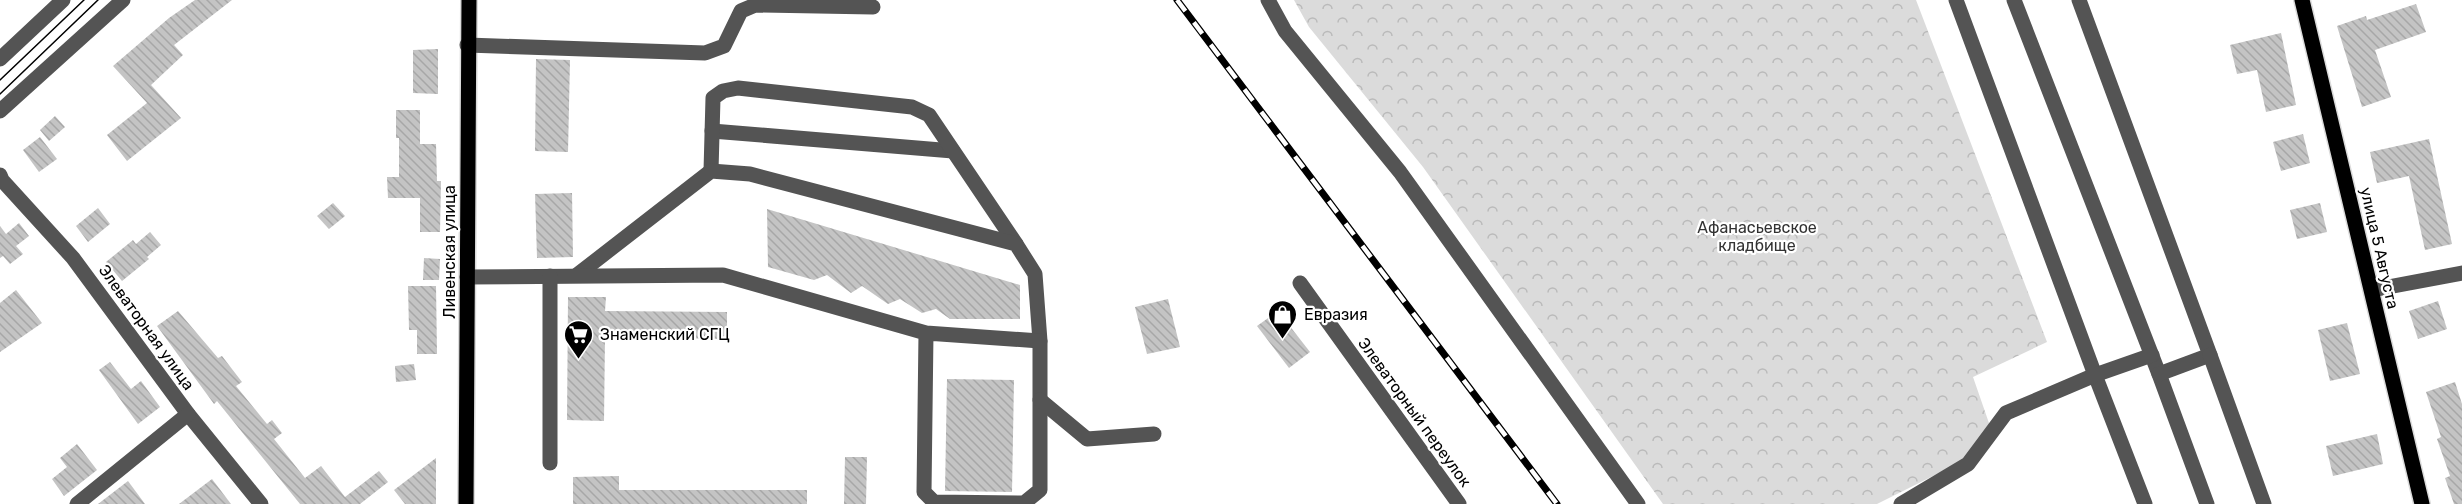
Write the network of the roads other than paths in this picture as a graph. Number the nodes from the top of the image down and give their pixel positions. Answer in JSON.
{"nodes":[{"id":1,"x":63,"y":0,"type":"edge"},
{"id":2,"x":123,"y":0,"type":"edge"},
{"id":3,"x":469,"y":0,"type":"edge"},
{"id":4,"x":1268,"y":0,"type":"edge"},
{"id":5,"x":1956,"y":0,"type":"edge"},
{"id":6,"x":2014,"y":0,"type":"edge"},
{"id":7,"x":2079,"y":0,"type":"edge"},
{"id":8,"x":2302,"y":0,"type":"edge"},
{"id":9,"x":873,"y":7,"type":"dead end"},
{"id":10,"x":467,"y":45,"type":"junction"},
{"id":11,"x":0,"y":59,"type":"edge"},
{"id":12,"x":0,"y":111,"type":"edge"},
{"id":13,"x":712,"y":131,"type":"junction"},
{"id":14,"x":953,"y":151,"type":"junction"},
{"id":15,"x":711,"y":171,"type":"junction"},
{"id":16,"x":0,"y":179,"type":"edge"},
{"id":17,"x":1016,"y":244,"type":"junction"},
{"id":18,"x":2462,"y":273,"type":"edge"},
{"id":19,"x":577,"y":275,"type":"junction"},
{"id":20,"x":550,"y":276,"type":"junction"},
{"id":21,"x":466,"y":277,"type":"junction"},
{"id":22,"x":1300,"y":282,"type":"dead end"},
{"id":23,"x":2372,"y":290,"type":"junction"},
{"id":24,"x":926,"y":333,"type":"junction"},
{"id":25,"x":1040,"y":341,"type":"junction"},
{"id":26,"x":2152,"y":355,"type":"junction"},
{"id":27,"x":2210,"y":355,"type":"junction"},
{"id":28,"x":2159,"y":374,"type":"junction"},
{"id":29,"x":2095,"y":375,"type":"junction"},
{"id":30,"x":1040,"y":400,"type":"junction"},
{"id":31,"x":188,"y":414,"type":"junction"},
{"id":32,"x":1154,"y":434,"type":"dead end"},
{"id":33,"x":550,"y":462,"type":"dead end"},
{"id":34,"x":78,"y":504,"type":"edge"},
{"id":35,"x":261,"y":504,"type":"edge"},
{"id":36,"x":466,"y":504,"type":"edge"},
{"id":37,"x":1459,"y":504,"type":"edge"},
{"id":38,"x":1638,"y":504,"type":"edge"},
{"id":39,"x":1901,"y":504,"type":"edge"},
{"id":40,"x":2145,"y":504,"type":"edge"},
{"id":41,"x":2207,"y":504,"type":"edge"},
{"id":42,"x":2264,"y":504,"type":"edge"},
{"id":43,"x":2422,"y":504,"type":"edge"}],
"edges":[{"from":1,"to":11,"type":"street"},
{"from":2,"to":12,"type":"street"},
{"from":3,"to":10,"type":"main road","name":"Ливенская улица"},
{"from":4,"to":38,"type":"street"},
{"from":5,"to":29,"type":"street"},
{"from":6,"to":26,"type":"street"},
{"from":7,"to":27,"type":"street"},
{"from":8,"to":23,"type":"main road","name":"улица 5 Августа"},
{"from":9,"to":10,"type":"street"},
{"from":10,"to":21,"type":"main road","name":"Ливенская улица"},
{"from":13,"to":14,"type":"street"},
{"from":13,"to":14,"type":"street"},
{"from":13,"to":15,"type":"street"},
{"from":14,"to":17,"type":"street"},
{"from":15,"to":17,"type":"street"},
{"from":15,"to":19,"type":"street"},
{"from":16,"to":31,"type":"street","name":"Элеваторная улица"},
{"from":17,"to":25,"type":"street"},
{"from":18,"to":23,"type":"street"},
{"from":19,"to":20,"type":"street"},
{"from":19,"to":24,"type":"street"},
{"from":20,"to":21,"type":"street"},
{"from":20,"to":33,"type":"street"},
{"from":21,"to":36,"type":"main road","name":"Ливенская улица"},
{"from":22,"to":37,"type":"street","name":"Элеваторный переулок"},
{"from":23,"to":43,"type":"main road","name":"улица 5 Августа"},
{"from":24,"to":25,"type":"street"},
{"from":24,"to":30,"type":"street"},
{"from":25,"to":30,"type":"street"},
{"from":26,"to":28,"type":"street"},
{"from":26,"to":29,"type":"street"},
{"from":27,"to":28,"type":"street"},
{"from":27,"to":42,"type":"street"},
{"from":28,"to":41,"type":"street"},
{"from":29,"to":39,"type":"street"},
{"from":29,"to":40,"type":"street"},
{"from":30,"to":32,"type":"street"},
{"from":31,"to":34,"type":"street"},
{"from":31,"to":35,"type":"street","name":"Элеваторная улица"}]}
